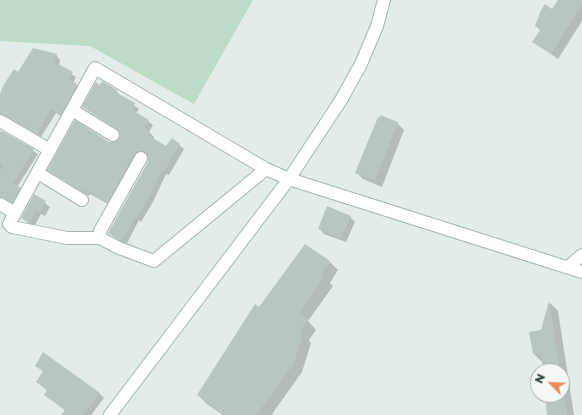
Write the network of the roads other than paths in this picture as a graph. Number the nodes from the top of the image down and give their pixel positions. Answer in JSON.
{"nodes":[{"id":1,"x":384,"y":0,"type":"edge"},
{"id":2,"x":72,"y":110,"type":"junction"},
{"id":3,"x":0,"y":120,"type":"edge"},
{"id":4,"x":113,"y":135,"type":"dead end"},
{"id":5,"x":50,"y":150,"type":"junction"},
{"id":6,"x":141,"y":158,"type":"dead end"},
{"id":7,"x":266,"y":170,"type":"junction"},
{"id":8,"x":38,"y":173,"type":"junction"},
{"id":9,"x":289,"y":179,"type":"junction"},
{"id":10,"x":82,"y":200,"type":"dead end"},
{"id":11,"x":0,"y":204,"type":"edge"},
{"id":12,"x":15,"y":213,"type":"junction"},
{"id":13,"x":100,"y":238,"type":"junction"},
{"id":14,"x":582,"y":255,"type":"edge"},
{"id":15,"x":568,"y":267,"type":"junction"},
{"id":16,"x":582,"y":272,"type":"edge"},
{"id":17,"x":110,"y":415,"type":"edge"}],
"edges":[{"from":1,"to":9,"type":"street"},
{"from":2,"to":4,"type":"street"},
{"from":2,"to":5,"type":"street"},
{"from":2,"to":7,"type":"street"},
{"from":3,"to":5,"type":"street"},
{"from":5,"to":8,"type":"street"},
{"from":6,"to":13,"type":"street"},
{"from":7,"to":9,"type":"street"},
{"from":7,"to":13,"type":"street"},
{"from":8,"to":10,"type":"street"},
{"from":8,"to":12,"type":"street"},
{"from":9,"to":15,"type":"street"},
{"from":9,"to":17,"type":"street"},
{"from":11,"to":12,"type":"street"},
{"from":12,"to":13,"type":"street"},
{"from":14,"to":15,"type":"street"},
{"from":15,"to":16,"type":"street"}]}
